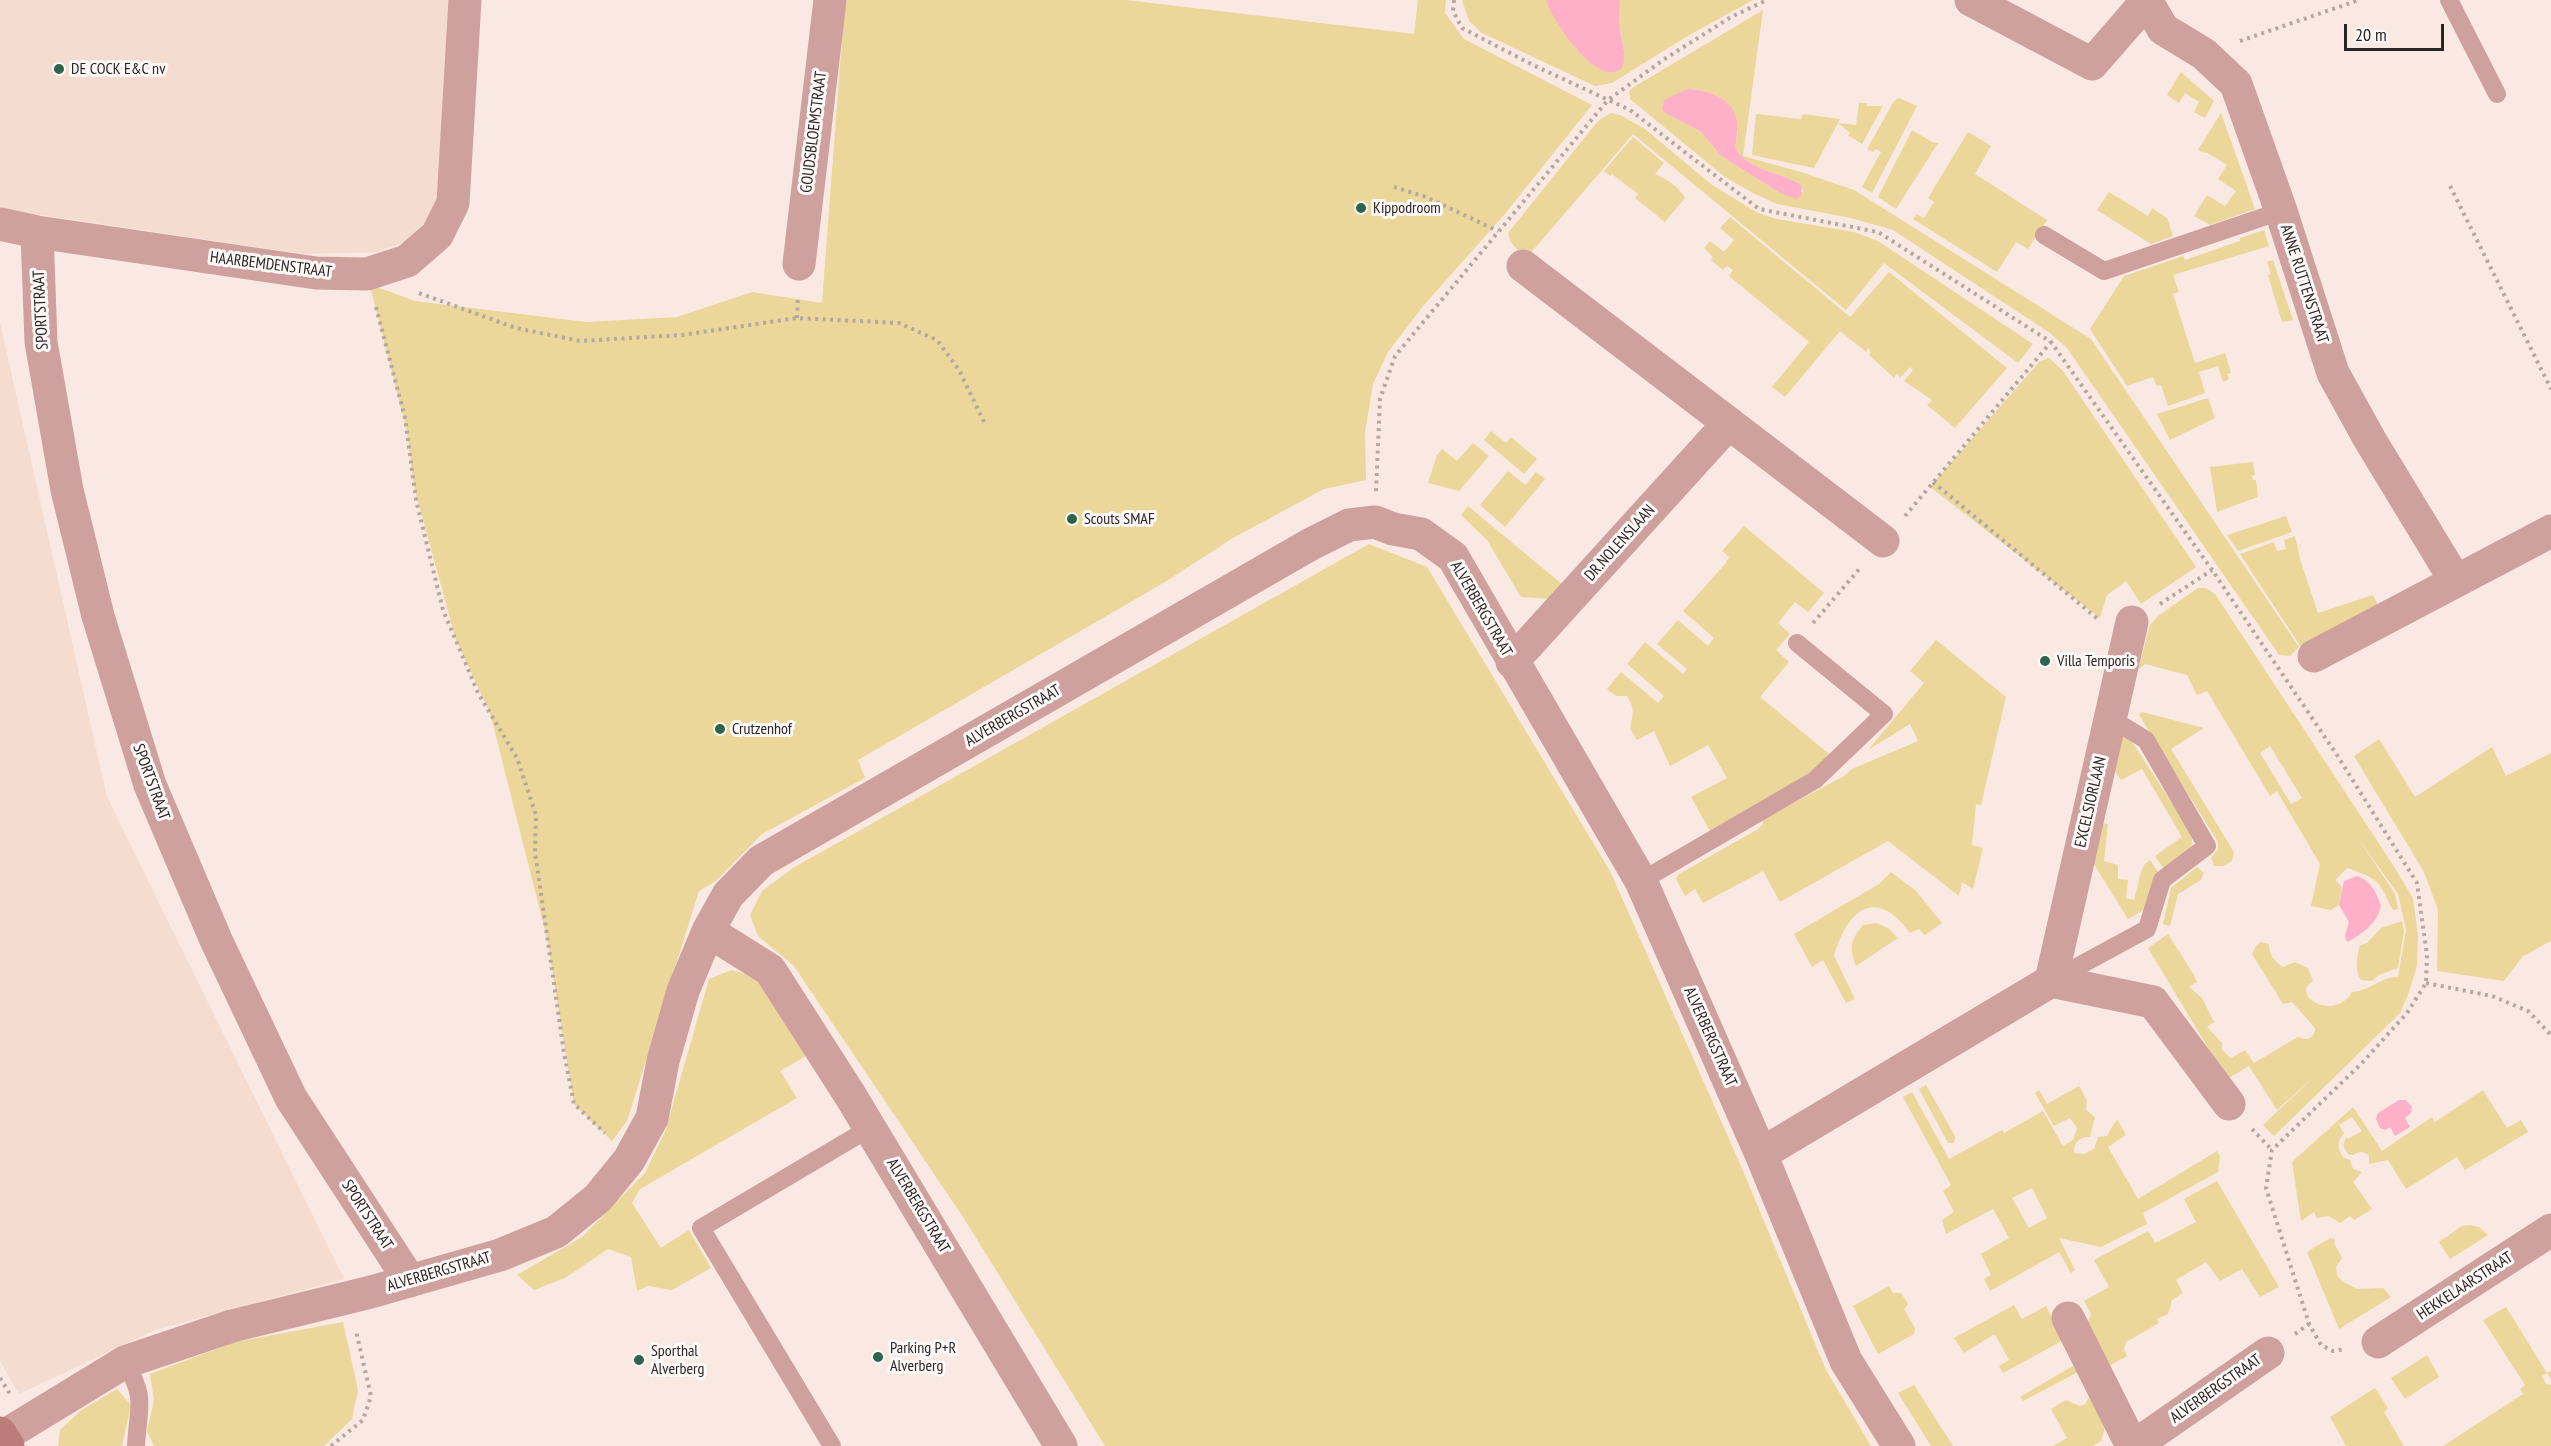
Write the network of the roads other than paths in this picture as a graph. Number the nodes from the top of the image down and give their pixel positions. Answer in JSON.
{"nodes":[{"id":1,"x":465,"y":0,"type":"edge"},
{"id":2,"x":830,"y":0,"type":"edge"},
{"id":3,"x":1971,"y":0,"type":"edge"},
{"id":4,"x":2449,"y":0,"type":"edge"},
{"id":5,"x":2146,"y":1,"type":"edge"},
{"id":6,"x":2497,"y":94,"type":"dead end"},
{"id":7,"x":2281,"y":211,"type":"junction"},
{"id":8,"x":0,"y":224,"type":"edge"},
{"id":9,"x":37,"y":232,"type":"junction"},
{"id":10,"x":2044,"y":235,"type":"dead end"},
{"id":11,"x":799,"y":264,"type":"dead end"},
{"id":12,"x":1523,"y":266,"type":"dead end"},
{"id":13,"x":1729,"y":423,"type":"junction"},
{"id":14,"x":2551,"y":531,"type":"edge"},
{"id":15,"x":1883,"y":541,"type":"road end"},
{"id":16,"x":2455,"y":580,"type":"junction"},
{"id":17,"x":2129,"y":633,"type":"road end"},
{"id":18,"x":1797,"y":643,"type":"road end"},
{"id":19,"x":2314,"y":656,"type":"dead end"},
{"id":20,"x":1512,"y":662,"type":"junction"},
{"id":21,"x":2110,"y":718,"type":"junction"},
{"id":22,"x":1641,"y":881,"type":"junction"},
{"id":23,"x":708,"y":931,"type":"junction"},
{"id":24,"x":2051,"y":981,"type":"junction"},
{"id":25,"x":2229,"y":1104,"type":"dead end"},
{"id":26,"x":870,"y":1128,"type":"junction"},
{"id":27,"x":1761,"y":1155,"type":"junction"},
{"id":28,"x":2551,"y":1230,"type":"edge"},
{"id":29,"x":410,"y":1281,"type":"junction"},
{"id":30,"x":2068,"y":1318,"type":"dead end"},
{"id":31,"x":2378,"y":1342,"type":"dead end"},
{"id":32,"x":2268,"y":1353,"type":"dead end"},
{"id":33,"x":126,"y":1362,"type":"junction"},
{"id":34,"x":3,"y":1438,"type":"edge"},
{"id":35,"x":136,"y":1446,"type":"edge"},
{"id":36,"x":832,"y":1446,"type":"edge"},
{"id":37,"x":1061,"y":1446,"type":"edge"},
{"id":38,"x":1899,"y":1446,"type":"edge"},
{"id":39,"x":2133,"y":1446,"type":"edge"}],
"edges":[{"from":1,"to":9,"type":"street","name":"HAARBEMDENSTRAAT"},
{"from":2,"to":11,"type":"street","name":"GOUDSBLOEMSTRAAT"},
{"from":3,"to":5,"type":"street","name":"ANNE RUTTENSTRAAT"},
{"from":4,"to":6,"type":"lane"},
{"from":5,"to":7,"type":"street","name":"ANNE RUTTENSTRAAT"},
{"from":7,"to":10,"type":"lane"},
{"from":7,"to":16,"type":"street","name":"ANNE RUTTENSTRAAT"},
{"from":8,"to":9,"type":"street","name":"HAARBEMDENSTRAAT"},
{"from":9,"to":29,"type":"street","name":"SPORTSTRAAT"},
{"from":12,"to":13,"type":"street"},
{"from":13,"to":15,"type":"street"},
{"from":13,"to":20,"type":"street","name":"DR.NOLENSLAAN"},
{"from":14,"to":16,"type":"street"},
{"from":16,"to":19,"type":"street"},
{"from":17,"to":21,"type":"street","name":"EXCELSIORLAAN"},
{"from":18,"to":22,"type":"lane"},
{"from":20,"to":22,"type":"street","name":"ALVERBERGSTRAAT"},
{"from":20,"to":23,"type":"street","name":"ALVERBERGSTRAAT"},
{"from":21,"to":24,"type":"street","name":"EXCELSIORLAAN"},
{"from":21,"to":24,"type":"lane"},
{"from":22,"to":27,"type":"street","name":"ALVERBERGSTRAAT"},
{"from":23,"to":26,"type":"street","name":"ALVERBERGSTRAAT"},
{"from":23,"to":29,"type":"street","name":"ALVERBERGSTRAAT"},
{"from":24,"to":25,"type":"street"},
{"from":24,"to":27,"type":"street"},
{"from":26,"to":36,"type":"lane"},
{"from":26,"to":37,"type":"street","name":"ALVERBERGSTRAAT"},
{"from":27,"to":38,"type":"street","name":"ALVERBERGSTRAAT"},
{"from":28,"to":31,"type":"street","name":"HEKKELAARSTRAAT"},
{"from":29,"to":33,"type":"street","name":"ALVERBERGSTRAAT"},
{"from":30,"to":39,"type":"street"},
{"from":32,"to":39,"type":"street","name":"ALVERBERGSTRAAT"},
{"from":33,"to":34,"type":"street","name":"ALVERBERGSTRAAT"},
{"from":33,"to":35,"type":"lane"}]}
